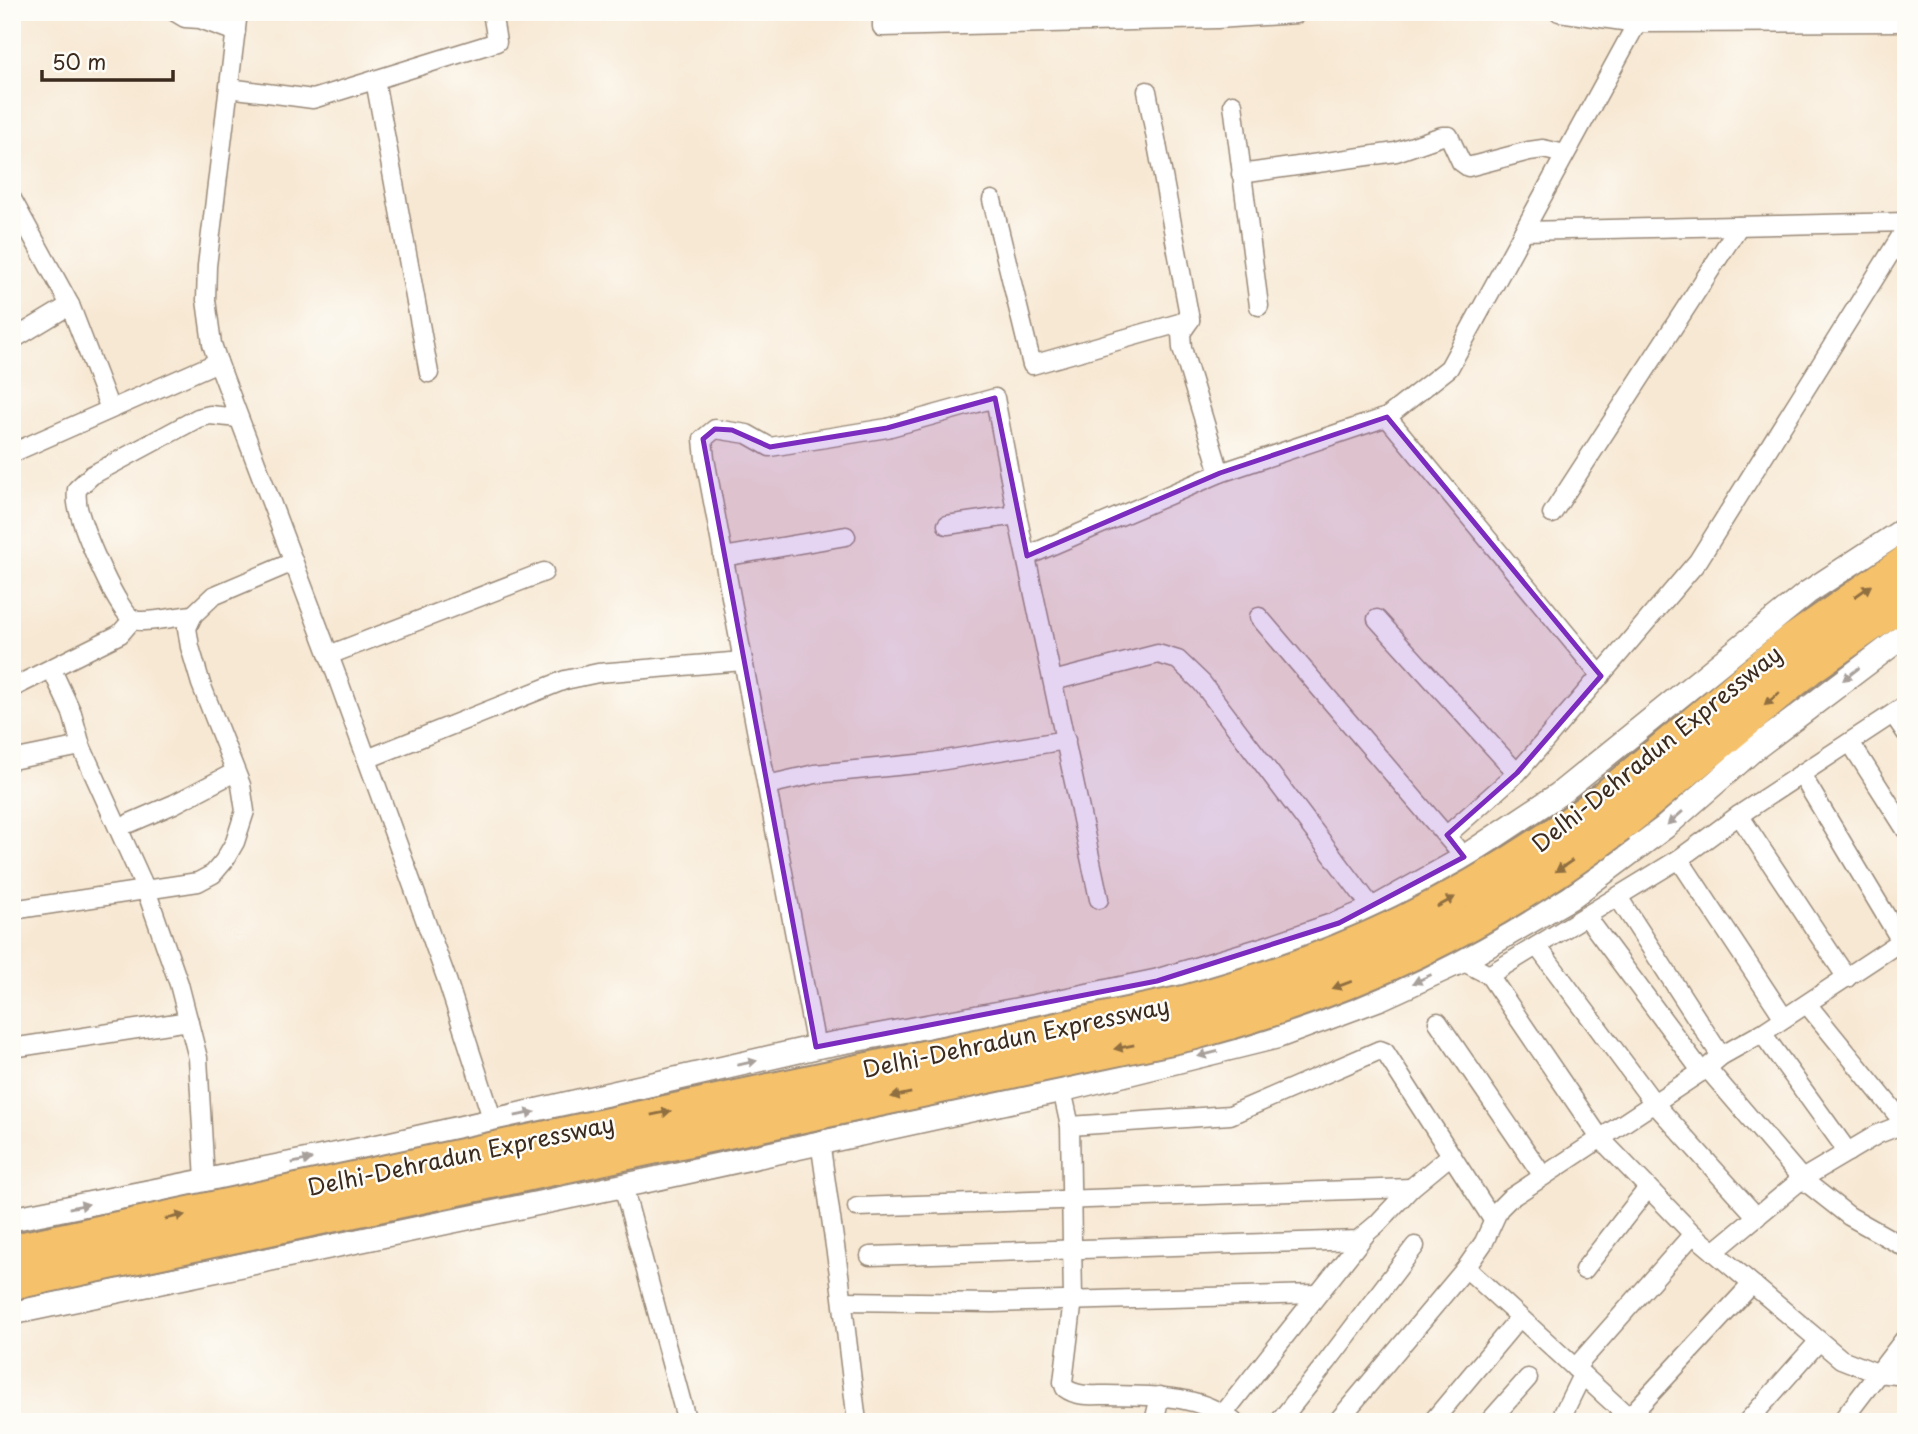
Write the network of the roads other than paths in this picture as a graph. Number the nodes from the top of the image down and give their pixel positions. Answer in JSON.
{"nodes":[{"id":1,"x":175,"y":12,"type":"edge"},
{"id":2,"x":238,"y":12,"type":"edge"},
{"id":3,"x":492,"y":12,"type":"edge"},
{"id":4,"x":882,"y":12,"type":"edge"},
{"id":5,"x":1559,"y":12,"type":"edge"},
{"id":6,"x":1301,"y":13,"type":"edge"},
{"id":7,"x":1885,"y":17,"type":"edge"},
{"id":8,"x":1637,"y":18,"type":"edge"},
{"id":9,"x":1709,"y":18,"type":"edge"},
{"id":10,"x":1906,"y":22,"type":"edge"},
{"id":11,"x":236,"y":32,"type":"junction"},
{"id":12,"x":375,"y":80,"type":"junction"},
{"id":13,"x":229,"y":88,"type":"junction"},
{"id":14,"x":1147,"y":90,"type":"dead end"},
{"id":15,"x":1233,"y":104,"type":"dead end"},
{"id":16,"x":1565,"y":154,"type":"junction"},
{"id":17,"x":1241,"y":174,"type":"junction"},
{"id":18,"x":12,"y":199,"type":"edge"},
{"id":19,"x":992,"y":200,"type":"dead end"},
{"id":20,"x":1906,"y":222,"type":"edge"},
{"id":21,"x":1739,"y":226,"type":"junction"},
{"id":22,"x":1906,"y":228,"type":"edge"},
{"id":23,"x":1524,"y":231,"type":"junction"},
{"id":24,"x":70,"y":305,"type":"junction"},
{"id":25,"x":1259,"y":306,"type":"dead end"},
{"id":26,"x":1190,"y":320,"type":"junction"},
{"id":27,"x":12,"y":340,"type":"edge"},
{"id":28,"x":218,"y":362,"type":"junction"},
{"id":29,"x":429,"y":373,"type":"dead end"},
{"id":30,"x":110,"y":410,"type":"junction"},
{"id":31,"x":1387,"y":417,"type":"junction"},
{"id":32,"x":238,"y":418,"type":"junction"},
{"id":33,"x":12,"y":453,"type":"edge"},
{"id":34,"x":1220,"y":474,"type":"junction"},
{"id":35,"x":1552,"y":514,"type":"dead end"},
{"id":36,"x":1017,"y":515,"type":"junction"},
{"id":37,"x":947,"y":524,"type":"dead end"},
{"id":38,"x":1906,"y":528,"type":"edge"},
{"id":39,"x":846,"y":536,"type":"dead end"},
{"id":40,"x":1027,"y":556,"type":"junction"},
{"id":41,"x":723,"y":557,"type":"junction"},
{"id":42,"x":293,"y":562,"type":"junction"},
{"id":43,"x":1906,"y":562,"type":"edge"},
{"id":44,"x":544,"y":572,"type":"dead end"},
{"id":45,"x":1906,"y":600,"type":"edge"},
{"id":46,"x":193,"y":615,"type":"junction"},
{"id":47,"x":1259,"y":617,"type":"dead end"},
{"id":48,"x":133,"y":619,"type":"junction"},
{"id":49,"x":1377,"y":619,"type":"dead end"},
{"id":50,"x":1906,"y":634,"type":"edge"},
{"id":51,"x":329,"y":655,"type":"junction"},
{"id":52,"x":743,"y":661,"type":"junction"},
{"id":53,"x":52,"y":670,"type":"junction"},
{"id":54,"x":1601,"y":677,"type":"junction"},
{"id":55,"x":1054,"y":681,"type":"junction"},
{"id":56,"x":12,"y":688,"type":"edge"},
{"id":57,"x":1899,"y":710,"type":"edge"},
{"id":58,"x":1906,"y":733,"type":"edge"},
{"id":59,"x":1066,"y":740,"type":"junction"},
{"id":60,"x":1850,"y":742,"type":"junction"},
{"id":61,"x":82,"y":746,"type":"junction"},
{"id":62,"x":367,"y":759,"type":"junction"},
{"id":63,"x":12,"y":760,"type":"edge"},
{"id":64,"x":234,"y":772,"type":"junction"},
{"id":65,"x":1517,"y":773,"type":"junction"},
{"id":66,"x":1801,"y":774,"type":"junction"},
{"id":67,"x":767,"y":785,"type":"junction"},
{"id":68,"x":1739,"y":815,"type":"junction"},
{"id":69,"x":130,"y":823,"type":"dead end"},
{"id":70,"x":1906,"y":830,"type":"edge"},
{"id":71,"x":1447,"y":835,"type":"junction"},
{"id":72,"x":1464,"y":857,"type":"junction"},
{"id":73,"x":1679,"y":859,"type":"junction"},
{"id":74,"x":146,"y":890,"type":"junction"},
{"id":75,"x":1618,"y":897,"type":"junction"},
{"id":76,"x":1099,"y":899,"type":"dead end"},
{"id":77,"x":1373,"y":909,"type":"junction"},
{"id":78,"x":12,"y":910,"type":"edge"},
{"id":79,"x":1586,"y":916,"type":"junction"},
{"id":80,"x":1903,"y":940,"type":"edge"},
{"id":81,"x":1537,"y":946,"type":"junction"},
{"id":82,"x":1462,"y":961,"type":"junction"},
{"id":83,"x":1489,"y":975,"type":"junction"},
{"id":84,"x":1847,"y":978,"type":"junction"},
{"id":85,"x":1807,"y":1004,"type":"junction"},
{"id":86,"x":1784,"y":1018,"type":"junction"},
{"id":87,"x":189,"y":1021,"type":"junction"},
{"id":88,"x":1438,"y":1022,"type":"dead end"},
{"id":89,"x":1762,"y":1033,"type":"junction"},
{"id":90,"x":816,"y":1047,"type":"junction"},
{"id":91,"x":12,"y":1048,"type":"edge"},
{"id":92,"x":1721,"y":1056,"type":"junction"},
{"id":93,"x":1704,"y":1070,"type":"junction"},
{"id":94,"x":1062,"y":1090,"type":"junction"},
{"id":95,"x":1654,"y":1103,"type":"junction"},
{"id":96,"x":493,"y":1121,"type":"junction"},
{"id":97,"x":1905,"y":1123,"type":"edge"},
{"id":98,"x":1070,"y":1126,"type":"junction"},
{"id":99,"x":1600,"y":1138,"type":"junction"},
{"id":100,"x":820,"y":1141,"type":"junction"},
{"id":101,"x":1848,"y":1152,"type":"junction"},
{"id":102,"x":1451,"y":1155,"type":"junction"},
{"id":103,"x":1543,"y":1176,"type":"junction"},
{"id":104,"x":205,"y":1180,"type":"junction"},
{"id":105,"x":1802,"y":1180,"type":"junction"},
{"id":106,"x":623,"y":1186,"type":"junction"},
{"id":107,"x":1411,"y":1188,"type":"junction"},
{"id":108,"x":1648,"y":1188,"type":"junction"},
{"id":109,"x":1071,"y":1199,"type":"junction"},
{"id":110,"x":857,"y":1207,"type":"dead end"},
{"id":111,"x":1757,"y":1217,"type":"junction"},
{"id":112,"x":12,"y":1219,"type":"edge"},
{"id":113,"x":1493,"y":1220,"type":"junction"},
{"id":114,"x":1693,"y":1234,"type":"junction"},
{"id":115,"x":1366,"y":1235,"type":"junction"},
{"id":116,"x":1415,"y":1246,"type":"dead end"},
{"id":117,"x":1906,"y":1248,"type":"edge"},
{"id":118,"x":1072,"y":1249,"type":"junction"},
{"id":119,"x":12,"y":1251,"type":"edge"},
{"id":120,"x":1714,"y":1252,"type":"junction"},
{"id":121,"x":870,"y":1256,"type":"dead end"},
{"id":122,"x":1466,"y":1268,"type":"junction"},
{"id":123,"x":1584,"y":1270,"type":"dead end"},
{"id":124,"x":12,"y":1283,"type":"edge"},
{"id":125,"x":1752,"y":1284,"type":"junction"},
{"id":126,"x":1316,"y":1294,"type":"junction"},
{"id":127,"x":1073,"y":1299,"type":"junction"},
{"id":128,"x":843,"y":1301,"type":"junction"},
{"id":129,"x":12,"y":1313,"type":"edge"},
{"id":130,"x":1519,"y":1318,"type":"junction"},
{"id":131,"x":1906,"y":1337,"type":"edge"},
{"id":132,"x":1819,"y":1341,"type":"junction"},
{"id":133,"x":1579,"y":1372,"type":"junction"},
{"id":134,"x":1877,"y":1373,"type":"junction"},
{"id":135,"x":1906,"y":1376,"type":"edge"},
{"id":136,"x":1528,"y":1378,"type":"dead end"},
{"id":137,"x":1160,"y":1396,"type":"junction"},
{"id":138,"x":1229,"y":1418,"type":"edge"},
{"id":139,"x":1631,"y":1420,"type":"edge"},
{"id":140,"x":687,"y":1422,"type":"edge"},
{"id":141,"x":857,"y":1422,"type":"edge"},
{"id":142,"x":1154,"y":1422,"type":"edge"},
{"id":143,"x":1279,"y":1422,"type":"edge"},
{"id":144,"x":1337,"y":1422,"type":"edge"},
{"id":145,"x":1432,"y":1422,"type":"edge"},
{"id":146,"x":1489,"y":1422,"type":"edge"},
{"id":147,"x":1559,"y":1422,"type":"edge"},
{"id":148,"x":1747,"y":1422,"type":"edge"},
{"id":149,"x":1841,"y":1422,"type":"edge"}],
"edges":[{"from":1,"to":11,"type":"street"},
{"from":2,"to":11,"type":"street"},
{"from":3,"to":12,"type":"street"},
{"from":4,"to":6,"type":"street"},
{"from":5,"to":8,"type":"street"},
{"from":7,"to":9,"type":"street"},
{"from":7,"to":10,"type":"street"},
{"from":8,"to":9,"type":"street"},
{"from":8,"to":16,"type":"street"},
{"from":11,"to":13,"type":"street"},
{"from":12,"to":13,"type":"street"},
{"from":12,"to":29,"type":"street"},
{"from":13,"to":28,"type":"street"},
{"from":14,"to":26,"type":"street"},
{"from":15,"to":17,"type":"street"},
{"from":16,"to":17,"type":"street"},
{"from":16,"to":23,"type":"street"},
{"from":17,"to":25,"type":"street"},
{"from":18,"to":24,"type":"street"},
{"from":19,"to":26,"type":"street"},
{"from":20,"to":21,"type":"street"},
{"from":21,"to":23,"type":"street"},
{"from":21,"to":35,"type":"street"},
{"from":22,"to":54,"type":"street"},
{"from":23,"to":31,"type":"street"},
{"from":24,"to":27,"type":"street"},
{"from":24,"to":30,"type":"street"},
{"from":26,"to":34,"type":"street"},
{"from":28,"to":30,"type":"street"},
{"from":28,"to":32,"type":"street"},
{"from":30,"to":33,"type":"street"},
{"from":31,"to":34,"type":"street"},
{"from":31,"to":54,"type":"street"},
{"from":32,"to":42,"type":"street"},
{"from":32,"to":48,"type":"street"},
{"from":34,"to":40,"type":"street"},
{"from":36,"to":37,"type":"street"},
{"from":36,"to":40,"type":"street"},
{"from":36,"to":41,"type":"street"},
{"from":38,"to":72,"type":"street"},
{"from":39,"to":41,"type":"street"},
{"from":40,"to":55,"type":"street"},
{"from":41,"to":52,"type":"street"},
{"from":42,"to":46,"type":"street"},
{"from":42,"to":51,"type":"street"},
{"from":119,"to":43,"type":"highway","name":"Delhi-Dehradun Expressway","one_way":true,"bridge":true},
{"from":44,"to":51,"type":"street"},
{"from":45,"to":124,"type":"highway","name":"Delhi-Dehradun Expressway","one_way":true,"bridge":true},
{"from":46,"to":48,"type":"street"},
{"from":46,"to":64,"type":"street"},
{"from":47,"to":71,"type":"street"},
{"from":48,"to":53,"type":"street"},
{"from":49,"to":65,"type":"street"},
{"from":50,"to":82,"type":"street","one_way":true},
{"from":51,"to":62,"type":"street"},
{"from":52,"to":62,"type":"street"},
{"from":52,"to":67,"type":"street"},
{"from":53,"to":56,"type":"street"},
{"from":53,"to":61,"type":"street"},
{"from":54,"to":65,"type":"street"},
{"from":55,"to":59,"type":"street"},
{"from":55,"to":77,"type":"street"},
{"from":57,"to":58,"type":"street"},
{"from":57,"to":60,"type":"street"},
{"from":59,"to":67,"type":"street"},
{"from":59,"to":76,"type":"street"},
{"from":60,"to":66,"type":"street"},
{"from":60,"to":70,"type":"street"},
{"from":61,"to":63,"type":"street"},
{"from":61,"to":74,"type":"street"},
{"from":62,"to":96,"type":"street"},
{"from":64,"to":69,"type":"street"},
{"from":64,"to":74,"type":"street"},
{"from":65,"to":71,"type":"street"},
{"from":66,"to":68,"type":"street"},
{"from":66,"to":80,"type":"street"},
{"from":67,"to":90,"type":"street"},
{"from":68,"to":73,"type":"street"},
{"from":68,"to":84,"type":"street"},
{"from":71,"to":72,"type":"street"},
{"from":72,"to":77,"type":"street"},
{"from":73,"to":75,"type":"street"},
{"from":73,"to":86,"type":"street"},
{"from":74,"to":78,"type":"street"},
{"from":74,"to":87,"type":"street"},
{"from":75,"to":79,"type":"street"},
{"from":75,"to":92,"type":"street"},
{"from":77,"to":90,"type":"street"},
{"from":79,"to":81,"type":"street"},
{"from":79,"to":93,"type":"street"},
{"from":80,"to":84,"type":"street"},
{"from":81,"to":83,"type":"street"},
{"from":81,"to":95,"type":"street"},
{"from":82,"to":83,"type":"street"},
{"from":82,"to":94,"type":"street","one_way":true},
{"from":83,"to":99,"type":"street"},
{"from":84,"to":85,"type":"street"},
{"from":85,"to":86,"type":"street"},
{"from":85,"to":97,"type":"street"},
{"from":86,"to":89,"type":"street"},
{"from":87,"to":91,"type":"street"},
{"from":87,"to":104,"type":"street"},
{"from":88,"to":103,"type":"street"},
{"from":89,"to":92,"type":"street"},
{"from":89,"to":101,"type":"street"},
{"from":96,"to":90,"type":"street","one_way":true},
{"from":90,"to":100,"type":"street"},
{"from":92,"to":93,"type":"street"},
{"from":93,"to":95,"type":"street"},
{"from":93,"to":105,"type":"street"},
{"from":94,"to":98,"type":"street"},
{"from":94,"to":100,"type":"street"},
{"from":95,"to":99,"type":"street"},
{"from":95,"to":111,"type":"street"},
{"from":104,"to":96,"type":"street","one_way":true},
{"from":97,"to":101,"type":"street"},
{"from":98,"to":102,"type":"street"},
{"from":98,"to":109,"type":"street"},
{"from":99,"to":103,"type":"street"},
{"from":99,"to":108,"type":"street"},
{"from":100,"to":106,"type":"street"},
{"from":100,"to":128,"type":"street"},
{"from":101,"to":105,"type":"street"},
{"from":102,"to":107,"type":"street"},
{"from":102,"to":113,"type":"street"},
{"from":103,"to":113,"type":"street"},
{"from":112,"to":104,"type":"street","one_way":true},
{"from":105,"to":111,"type":"street"},
{"from":105,"to":117,"type":"street"},
{"from":106,"to":129,"type":"street"},
{"from":106,"to":140,"type":"street"},
{"from":107,"to":109,"type":"street"},
{"from":107,"to":115,"type":"street"},
{"from":108,"to":114,"type":"street"},
{"from":108,"to":123,"type":"street"},
{"from":109,"to":110,"type":"street"},
{"from":109,"to":118,"type":"street"},
{"from":111,"to":120,"type":"street"},
{"from":113,"to":122,"type":"street"},
{"from":114,"to":120,"type":"street"},
{"from":114,"to":133,"type":"street"},
{"from":115,"to":118,"type":"street"},
{"from":115,"to":126,"type":"street"},
{"from":116,"to":143,"type":"street"},
{"from":118,"to":121,"type":"street"},
{"from":118,"to":127,"type":"street"},
{"from":120,"to":125,"type":"street"},
{"from":122,"to":130,"type":"street"},
{"from":122,"to":144,"type":"street"},
{"from":125,"to":132,"type":"street"},
{"from":125,"to":139,"type":"street"},
{"from":126,"to":127,"type":"street"},
{"from":126,"to":138,"type":"street"},
{"from":127,"to":128,"type":"street"},
{"from":127,"to":137,"type":"street"},
{"from":128,"to":141,"type":"street"},
{"from":130,"to":133,"type":"street"},
{"from":130,"to":145,"type":"street"},
{"from":131,"to":134,"type":"street"},
{"from":132,"to":134,"type":"street"},
{"from":132,"to":148,"type":"street"},
{"from":133,"to":139,"type":"street"},
{"from":133,"to":147,"type":"street"},
{"from":134,"to":135,"type":"street"},
{"from":134,"to":149,"type":"street"},
{"from":136,"to":146,"type":"street"},
{"from":137,"to":138,"type":"street"},
{"from":137,"to":142,"type":"street"}]}
